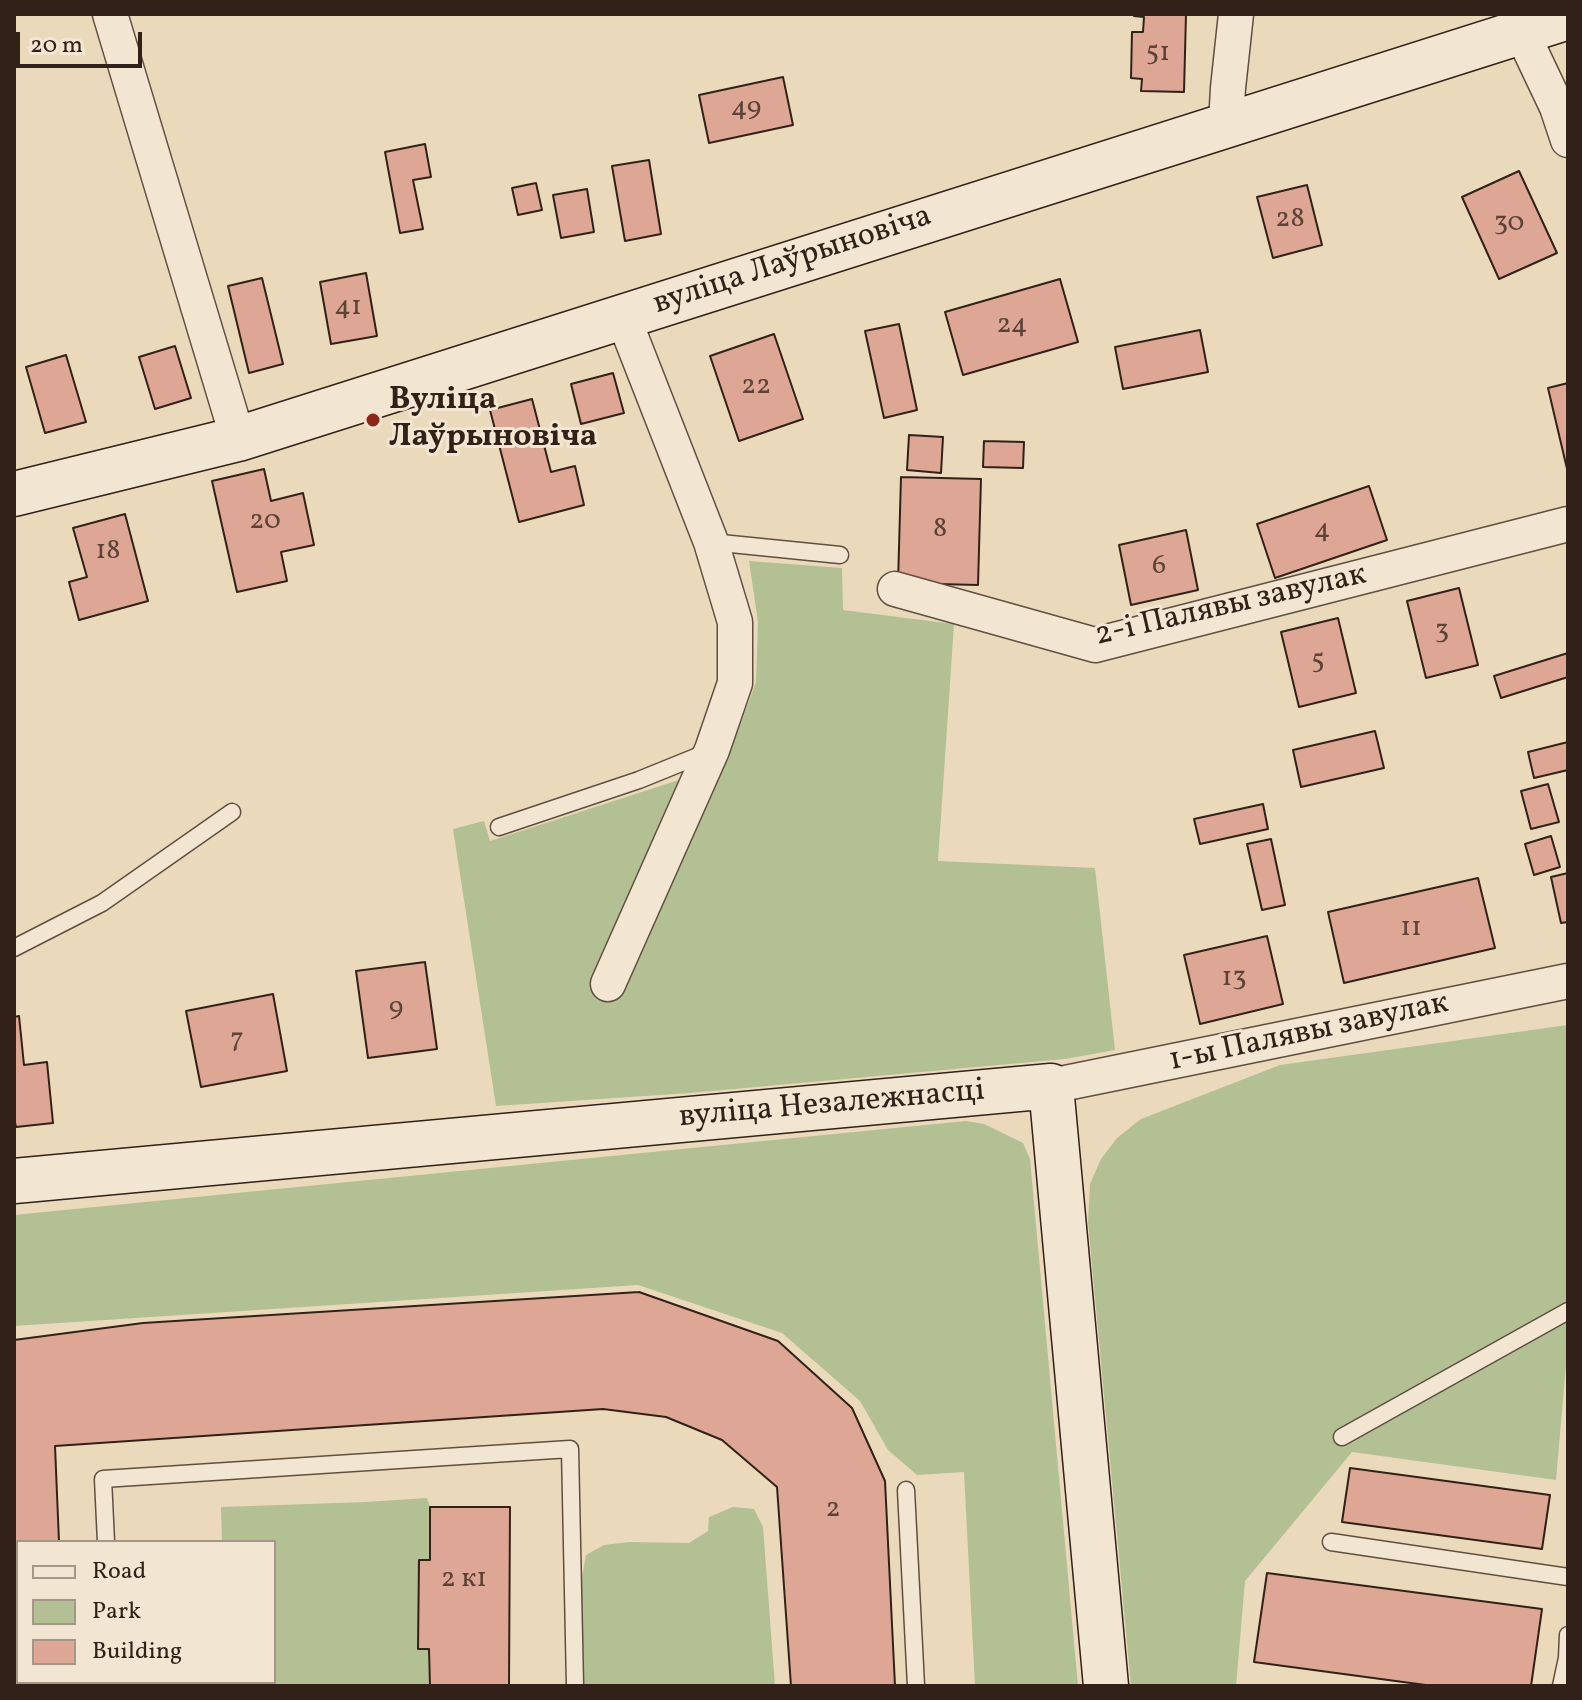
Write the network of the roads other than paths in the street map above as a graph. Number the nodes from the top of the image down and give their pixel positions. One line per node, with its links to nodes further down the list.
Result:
1 (110, 14): 8 (street)
2 (1236, 14): 5 (street)
3 (1568, 17): 4 (main road, вуліца Лаўрыновіча)
4 (1519, 23): 5 (main road, вуліца Лаўрыновіча); 6 (street)
5 (1226, 125): 7 (main road, вуліца Лаўрыновіча)
6 (1568, 140)
7 (623, 317): 8 (main road, вуліца Лаўрыновіча); 11 (street)
8 (238, 439): 9 (main road, вуліца Лаўрыновіча)
9 (14, 494)
10 (1568, 524): 13 (street, 2-і Палявы завулак)
11 (711, 542): 12 (lane); 14 (street)
12 (840, 555)
13 (895, 589)
14 (712, 750): 16 (lane); 19 (street)
15 (232, 812): 17 (lane)
16 (499, 827)
17 (14, 948)
18 (1568, 981): 20 (street, 1-ы Палявы завулак)
19 (608, 984)
20 (1051, 1086): 21 (main road, вуліца Незалежнасці); 31 (main road)
21 (14, 1181)
22 (1568, 1311): 23 (lane)
23 (1342, 1437)
24 (906, 1490): 30 (lane)
25 (106, 1540): 29 (lane)
26 (1331, 1542): 27 (lane)
27 (1568, 1577)
28 (1568, 1635): 32 (lane)
29 (575, 1686)
30 (916, 1686)
31 (1106, 1686)
32 (1561, 1686)

